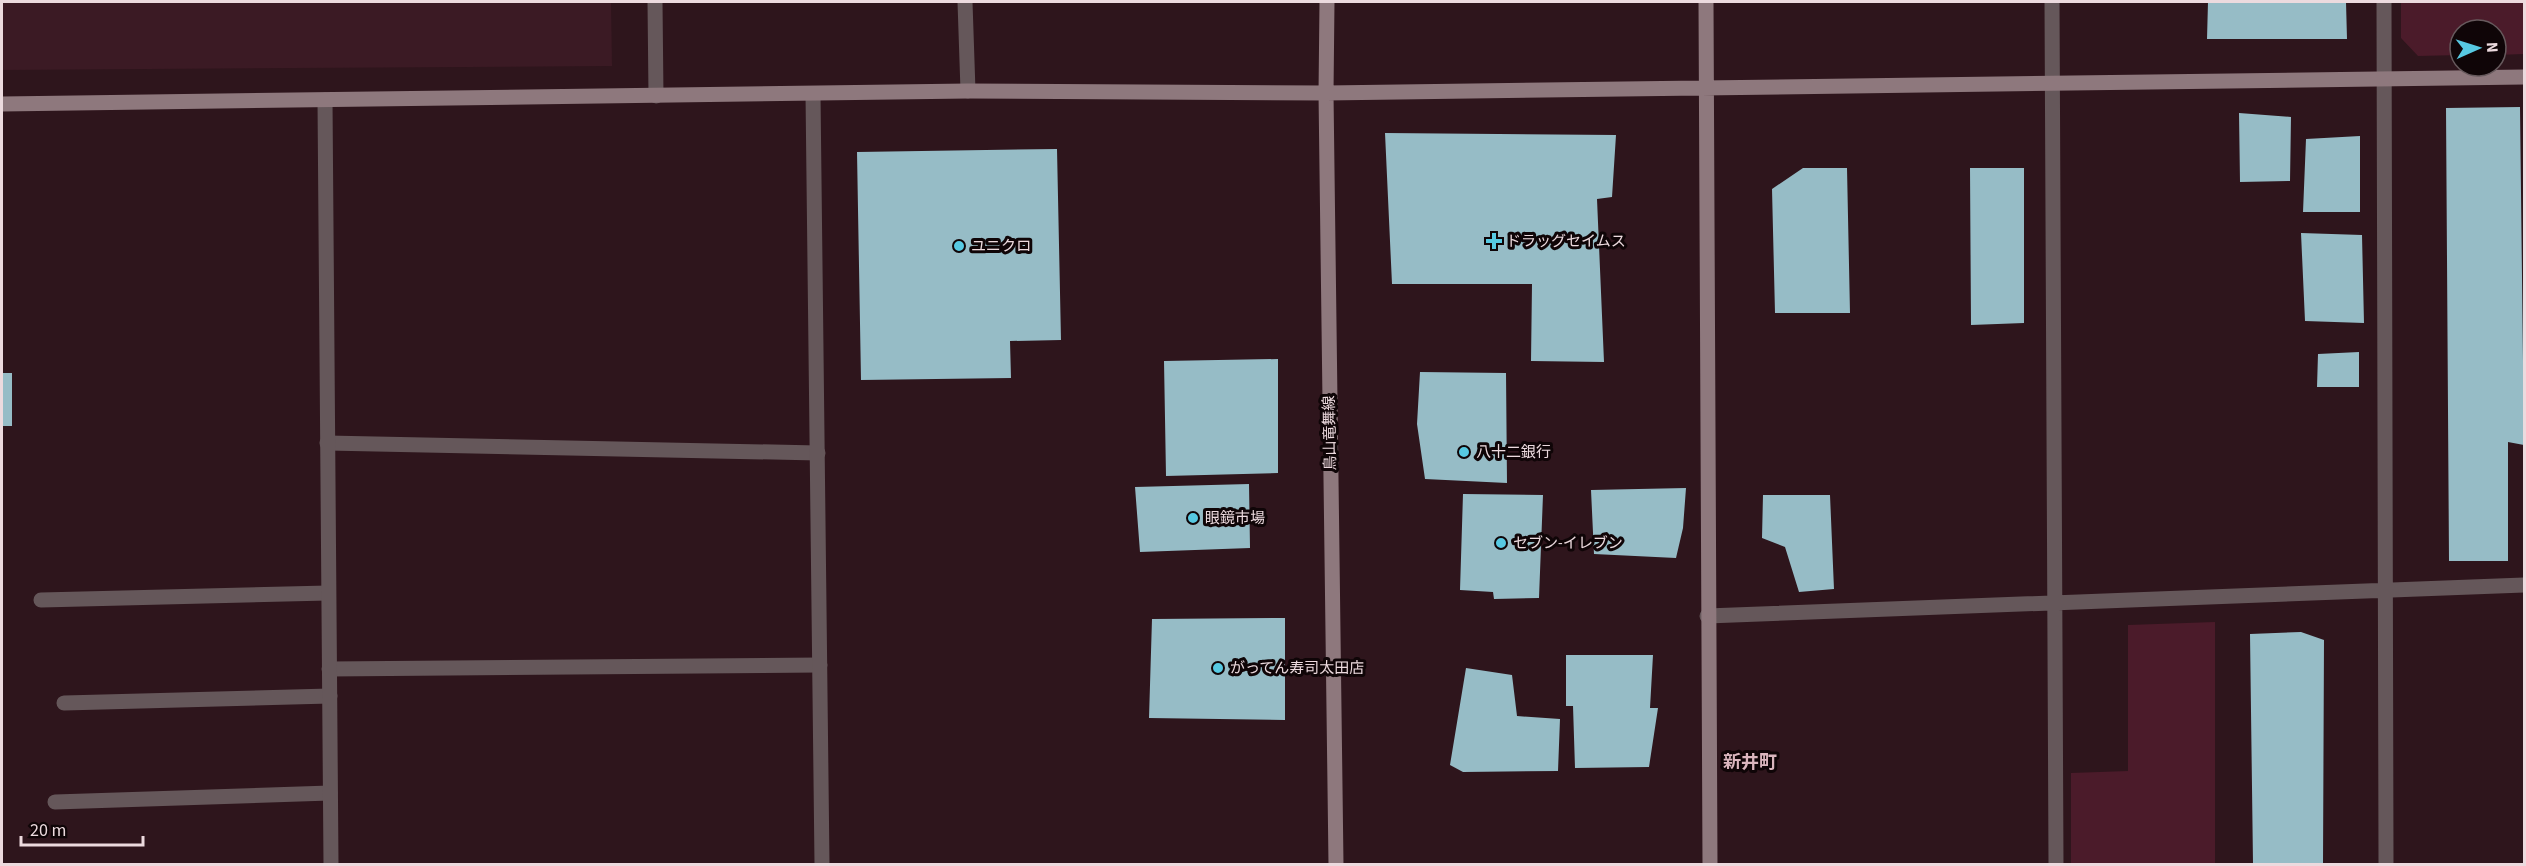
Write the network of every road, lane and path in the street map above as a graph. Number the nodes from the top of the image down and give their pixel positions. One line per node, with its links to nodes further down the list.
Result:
1 (655, 2): 14 (street)
2 (965, 2): 11 (street)
3 (1327, 2): 12 (street, 鳥山竜舞線)
4 (1706, 2): 10 (street)
5 (2052, 2): 9 (street)
6 (2384, 2): 8 (street)
7 (2524, 77): 8 (street)
8 (2383, 80): 9 (street); 20 (street)
9 (2052, 84): 10 (street); 23 (street)
10 (1707, 87): 12 (street); 24 (street)
11 (968, 91): 12 (street); 13 (street)
12 (1326, 93): 33 (street, 鳥山竜舞線)
13 (813, 94): 14 (street); 18 (street)
14 (656, 96): 15 (street)
15 (325, 100): 16 (street); 17 (street)
16 (2, 104)
17 (327, 443): 18 (street); 21 (street)
18 (818, 453): 25 (street)
19 (2524, 585): 20 (street)
20 (2385, 590): 23 (street); 36 (street)
21 (328, 593): 22 (street); 26 (street)
22 (41, 600)
23 (2056, 604): 24 (street); 35 (street)
24 (1707, 616): 34 (street)
25 (820, 665): 26 (street); 32 (street)
26 (329, 669): 27 (street)
27 (330, 696): 28 (street); 29 (street)
28 (64, 703)
29 (330, 793): 30 (street); 31 (street)
30 (55, 802)
31 (331, 864)
32 (822, 864)
33 (1335, 864)
34 (1710, 864)
35 (2056, 864)
36 (2386, 864)

